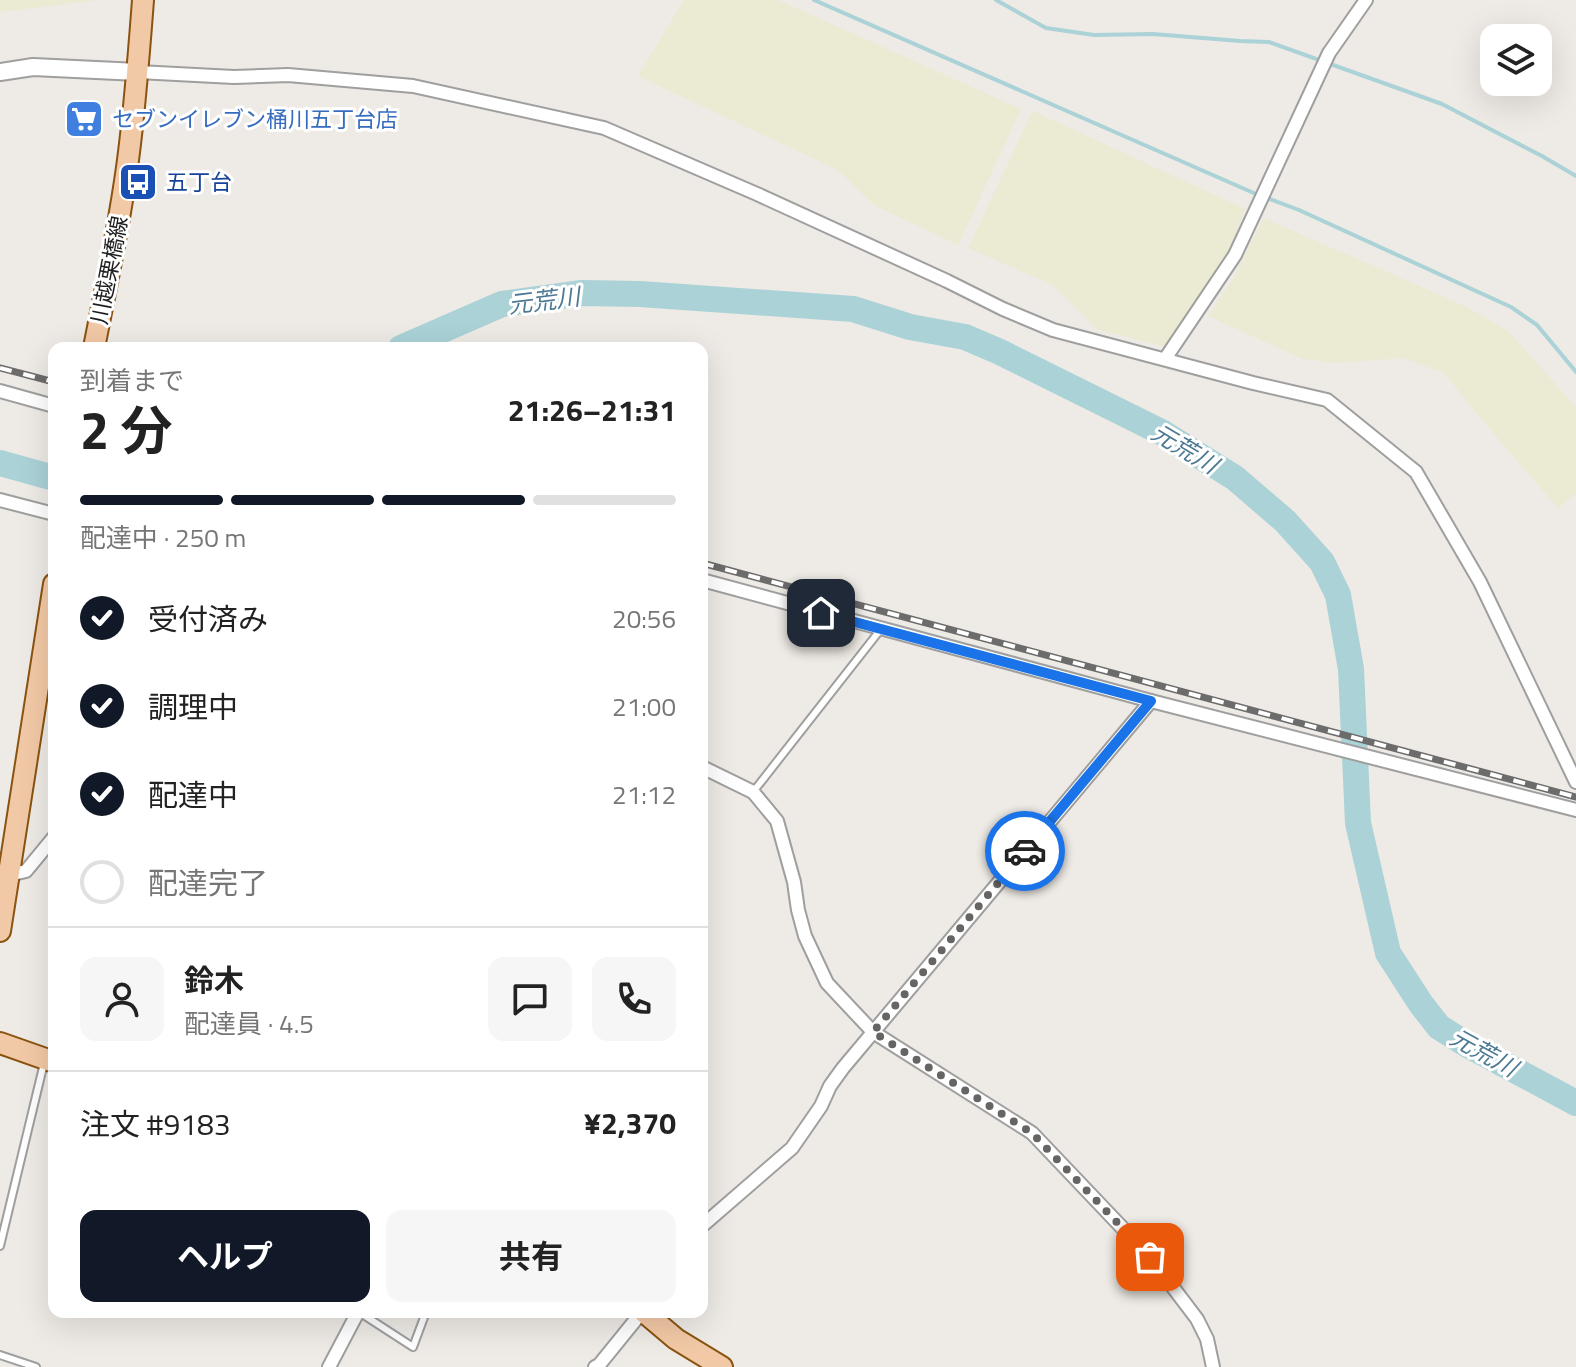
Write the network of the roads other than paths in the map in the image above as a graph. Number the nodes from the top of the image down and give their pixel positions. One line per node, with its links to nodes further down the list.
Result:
1 (143, 0): 4 (main road, 川越栗橋線)
2 (1366, 0): 6 (street)
3 (0, 72): 4 (street)
4 (138, 72): 5 (main road, 川越栗橋線); 6 (street)
5 (95, 342)
6 (1165, 359): 16 (street)
7 (0, 391): 8 (street)
8 (48, 404)
9 (0, 500): 10 (street)
10 (48, 512)
11 (708, 582): 12 (street)
12 (881, 629): 14 (street); 17 (lane)
13 (48, 637): 20 (main road)
14 (1151, 701): 18 (street); 22 (street)
15 (708, 770): 17 (street)
16 (1576, 782)
17 (753, 792): 22 (street)
18 (1576, 810)
19 (48, 844): 20 (street)
20 (9, 875): 21 (main road)
21 (0, 931)
22 (873, 1032): 26 (street); 38 (street)
23 (0, 1043): 24 (main road)
24 (48, 1059)
25 (48, 1067): 27 (lane)
26 (708, 1221)
27 (0, 1246)
28 (356, 1318): 35 (street)
29 (368, 1318): 30 (lane)
30 (424, 1318)
31 (638, 1318): 36 (street)
32 (650, 1318): 37 (main road)
33 (0, 1355): 34 (lane)
34 (36, 1367)
35 (329, 1367)
36 (595, 1367)
37 (722, 1367)
38 (1213, 1367)

